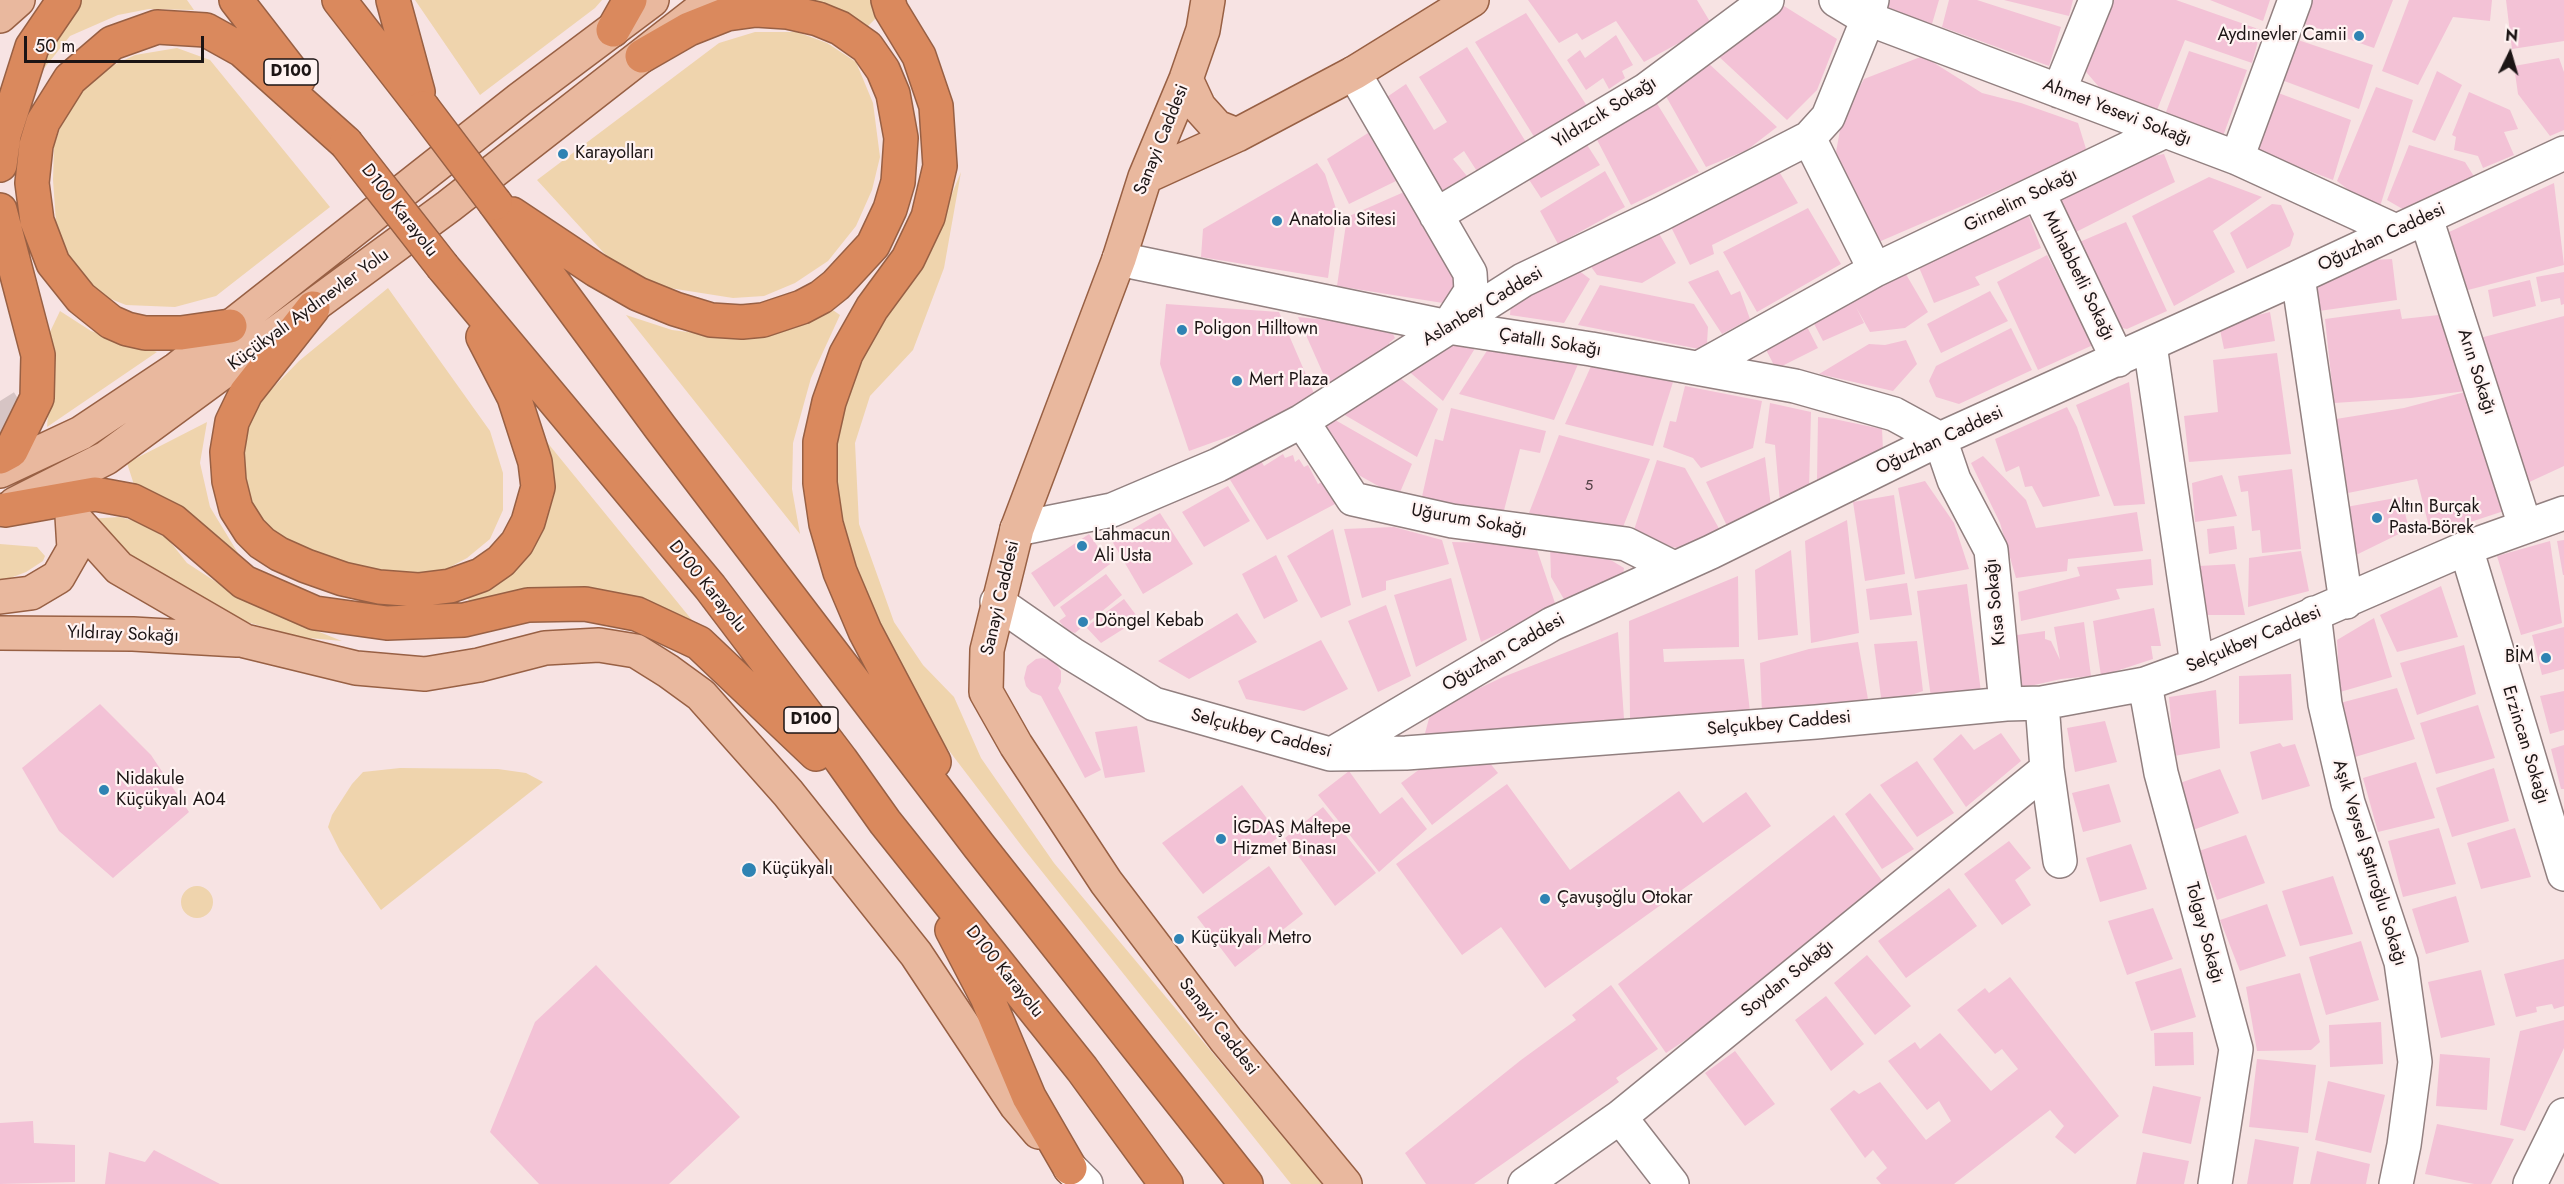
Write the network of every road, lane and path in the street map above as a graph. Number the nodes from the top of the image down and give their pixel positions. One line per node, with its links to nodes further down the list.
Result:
1 (18, 0): 17 (main road)
2 (64, 0): 30 (highway)
3 (236, 0): 27 (highway, D100 Karayolu / D100)
4 (339, 0): 23 (highway)
5 (393, 0): 23 (highway)
6 (630, 0): 18 (highway)
7 (652, 0): 18 (main road, Küçükyalı Aydınevler Yolu)
8 (713, 0): 19 (main road, Küçükyalı Aydınevler Yolu)
9 (888, 0): 71 (highway)
10 (1208, 0): 21 (main road, Sanayi Caddesi)
11 (1767, 0): 35 (street, Yıldızcık Sokağı)
12 (1836, 0): 16 (street, Ahmet Yesevi Sokağı)
13 (2096, 0): 22 (street)
14 (2295, 0): 29 (street)
15 (1468, 2): 20 (main road)
16 (1869, 9): 22 (street, Ahmet Yesevi Sokağı); 26 (street, Aslanbey Caddesi)
17 (0, 16)
18 (613, 30): 43 (main road, Küçükyalı Aydınevler Yolu)
19 (642, 56): 33 (highway); 42 (main road, Küçükyalı Aydınevler Yolu)
20 (1353, 74): 25 (main road); 35 (street)
21 (1186, 79): 25 (main road); 31 (main road, Sanayi Caddesi)
22 (2059, 91): 24 (street, Ahmet Yesevi Sokağı)
23 (423, 108): 33 (highway, bridge)
24 (2166, 131): 29 (street, Ahmet Yesevi Sokağı); 32 (street, Girnelim Sokağı)
25 (1237, 135): 31 (main road)
26 (1809, 138): 40 (street); 44 (street, Aslanbey Caddesi)
27 (346, 143): 39 (highway, D100 Karayolu / D100, bridge); 43 (highway)
28 (2564, 153): 36 (street, Oğuzhan Caddesi)
29 (2237, 158): 37 (street, Ahmet Yesevi Sokağı)
30 (0, 165)
31 (1145, 177): 38 (main road, Sanayi Caddesi)
32 (2038, 192): 40 (street, Girnelim Sokağı); 46 (street, Muhabbetli Sokağı)
33 (495, 202): 71 (highway)
34 (0, 210): 50 (highway)
35 (1436, 215): 44 (street)
36 (2426, 218): 37 (street, Oğuzhan Caddesi); 54 (street, Arın Sokağı)
37 (2397, 231): 41 (street, Oğuzhan Caddesi)
38 (1119, 259): 44 (street, Çatallı Sokağı); 55 (main road, Sanayi Caddesi)
39 (443, 267): 42 (highway); 70 (highway, D100 Karayolu / D100)
40 (1875, 270): 47 (street, Girnelim Sokağı)
41 (2298, 278): 45 (street, Oğuzhan Caddesi); 60 (street)
42 (313, 308): 52 (main road, Küçükyalı Aydınevler Yolu)
43 (230, 326): 51 (main road, Küçükyalı Aydınevler Yolu)
44 (1448, 327): 47 (street, Çatallı Sokağı); 48 (street, Aslanbey Caddesi)
45 (2150, 345): 46 (street, Oğuzhan Caddesi); 64 (street)
46 (2118, 360): 49 (street, Oğuzhan Caddesi)
47 (1699, 368): 49 (street, Çatallı Sokağı)
48 (1302, 421): 55 (street, Aslanbey Caddesi); 57 (street, Uğurum Sokağı)
49 (1940, 439): 57 (street, Oğuzhan Caddesi); 66 (street, Kısa Sokağı)
50 (0, 458)
51 (0, 471)
52 (3, 510): 70 (highway)
53 (2564, 513): 54 (street, Selçukbey Caddesi)
54 (2525, 526): 56 (street, Selçukbey Caddesi)
55 (1017, 529): 59 (main road, Sanayi Caddesi)
56 (2466, 548): 60 (street, Selçukbey Caddesi); 74 (street, Erzincan Sokağı)
57 (1674, 568): 68 (street, Oğuzhan Caddesi)
58 (0, 597): 63 (main road)
59 (997, 602): 68 (street, Selçukbey Caddesi); 80 (main road, Sanayi Caddesi)
60 (2346, 602): 61 (street, Selçukbey Caddesi)
61 (2314, 613): 64 (street, Selçukbey Caddesi); 84 (street, Aşık Veysel Şatıroğlu Sokağı)
62 (0, 633): 63 (main road, Yıldıray Sokağı)
63 (245, 641): 77 (main road)
64 (2197, 665): 65 (street, Selçukbey Caddesi)
65 (2145, 684): 67 (street, Selçukbey Caddesi); 83 (street, Tolgay Sokağı)
66 (2006, 704): 67 (street, Selçukbey Caddesi); 68 (street, Selçukbey Caddesi)
67 (2042, 704): 69 (street)
68 (1330, 754)
69 (2047, 769): 72 (street); 76 (street, Soydan Sokağı)
70 (885, 822): 73 (highway, D100 Karayolu / D100)
71 (979, 846): 79 (highway)
72 (2060, 861)
73 (920, 867): 77 (highway); 78 (highway, D100 Karayolu / D100)
74 (2564, 874)
75 (2564, 1115): 85 (street)
76 (1620, 1117): 81 (street, Soydan Sokağı); 82 (street)
77 (1078, 1176)
78 (1166, 1184)
79 (1246, 1184)
80 (1345, 1184)
81 (1525, 1184)
82 (1672, 1184)
83 (2216, 1184)
84 (2396, 1184)
85 (2530, 1184)

